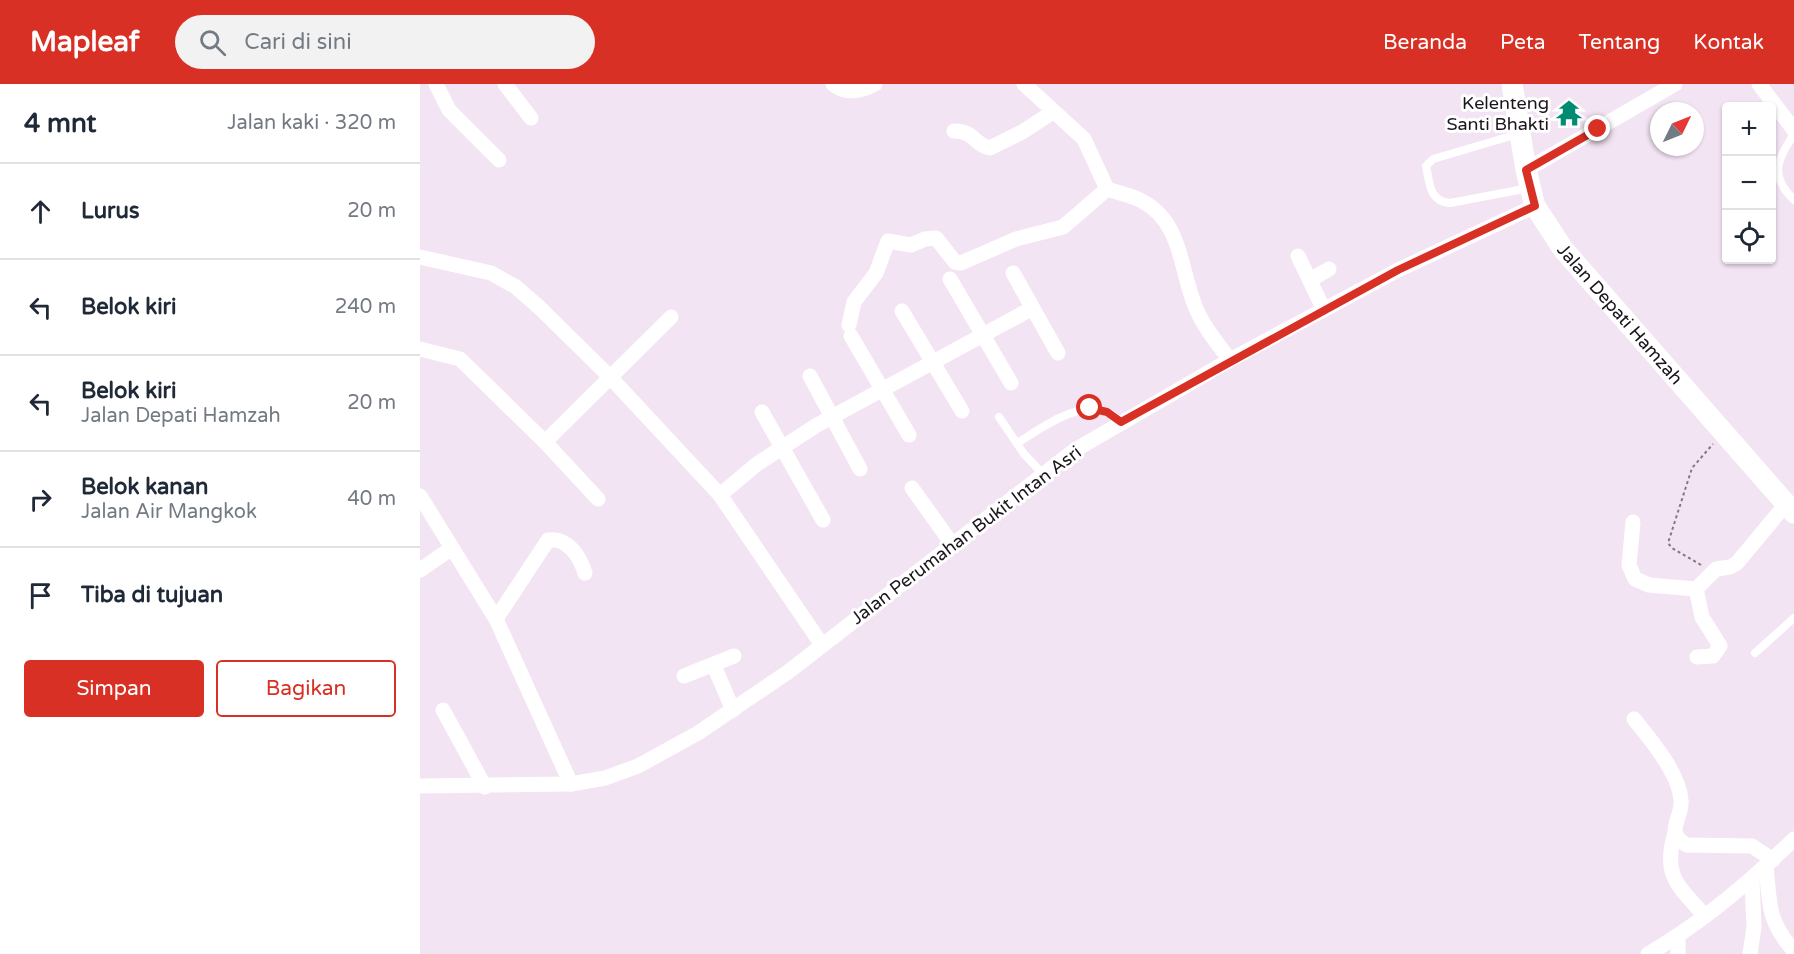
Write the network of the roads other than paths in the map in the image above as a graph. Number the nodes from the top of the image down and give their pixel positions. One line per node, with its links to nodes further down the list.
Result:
1 (436, 84): 14 (street)
2 (505, 84): 10 (street)
3 (833, 84): 4 (street)
4 (875, 84)
5 (1024, 84): 9 (street)
6 (1512, 84): 13 (main road, Jalan Depati Hamzah)
7 (1675, 84): 15 (street, Jalan Perumahan Bukit Intan Asri)
8 (1759, 84): 12 (street)
9 (1053, 111): 11 (street); 16 (street)
10 (531, 118)
11 (954, 131)
12 (1794, 132): 17 (lane)
13 (1520, 133): 15 (main road, Jalan Depati Hamzah); 15 (lane)
14 (499, 160)
15 (1530, 188): 25 (street, Jalan Perumahan Bukit Intan Asri); 52 (main road, Jalan Depati Hamzah)
16 (1107, 189): 31 (street); 36 (street)
17 (1794, 200)
18 (1298, 256): 23 (street)
19 (420, 257): 34 (street)
20 (1329, 269): 23 (street)
21 (1013, 273): 24 (street)
22 (951, 279): 28 (street)
23 (1310, 280): 25 (street)
24 (1031, 309): 28 (street); 30 (street)
25 (1324, 310): 31 (street, Jalan Perumahan Bukit Intan Asri)
26 (902, 311): 32 (street)
27 (671, 317): 34 (street)
28 (981, 336): 32 (street); 35 (street)
29 (420, 349): 43 (street)
30 (1058, 352)
31 (1230, 360): 41 (street, Jalan Perumahan Bukit Intan Asri)
32 (933, 362): 36 (street); 37 (street)
33 (810, 376): 39 (street)
34 (610, 377): 43 (street); 49 (street)
35 (1011, 383)
36 (882, 390): 39 (street); 42 (street)
37 (963, 411)
38 (762, 412): 45 (street)
39 (831, 417): 45 (street); 46 (street)
40 (999, 417): 44 (lane)
41 (1121, 422): 44 (lane); 47 (street, Jalan Perumahan Bukit Intan Asri)
42 (909, 435)
43 (545, 442): 51 (street)
44 (1017, 443): 47 (lane)
45 (781, 447): 49 (street); 53 (street)
46 (860, 469)
47 (1042, 473): 55 (street, Jalan Perumahan Bukit Intan Asri)
48 (912, 488): 55 (street)
49 (720, 495): 62 (street)
50 (420, 496): 56 (street)
51 (598, 500)
52 (1790, 508): 59 (street)
53 (823, 519)
54 (1633, 522): 59 (street)
55 (952, 544): 62 (street, Jalan Perumahan Bukit Intan Asri)
56 (452, 548): 57 (street); 61 (street)
57 (420, 570)
58 (585, 573): 61 (street)
59 (1696, 589): 65 (street)
60 (1794, 618): 63 (lane)
61 (496, 620): 71 (street)
62 (822, 645): 69 (street, Jalan Perumahan Bukit Intan Asri)
63 (1755, 653)
64 (734, 656): 66 (street)
65 (1697, 657)
66 (714, 666): 67 (street); 69 (street)
67 (684, 676)
68 (443, 710): 73 (street)
69 (733, 710): 71 (street, Jalan Perumahan Bukit Intan Asri)
70 (1634, 719): 74 (street)
71 (571, 784): 73 (street, Jalan Perumahan Bukit Intan Asri)
72 (420, 786): 73 (street, Jalan Perumahan Bukit Intan Asri)
73 (485, 787)
74 (1675, 833): 76 (street); 78 (street)
75 (1794, 840): 76 (street)
76 (1769, 863): 77 (street); 80 (street)
77 (1752, 880): 78 (street); 83 (street)
78 (1705, 916): 79 (street)
79 (1678, 936): 81 (street); 82 (street)
80 (1794, 951)
81 (1648, 954)
82 (1678, 954)
83 (1750, 954)

